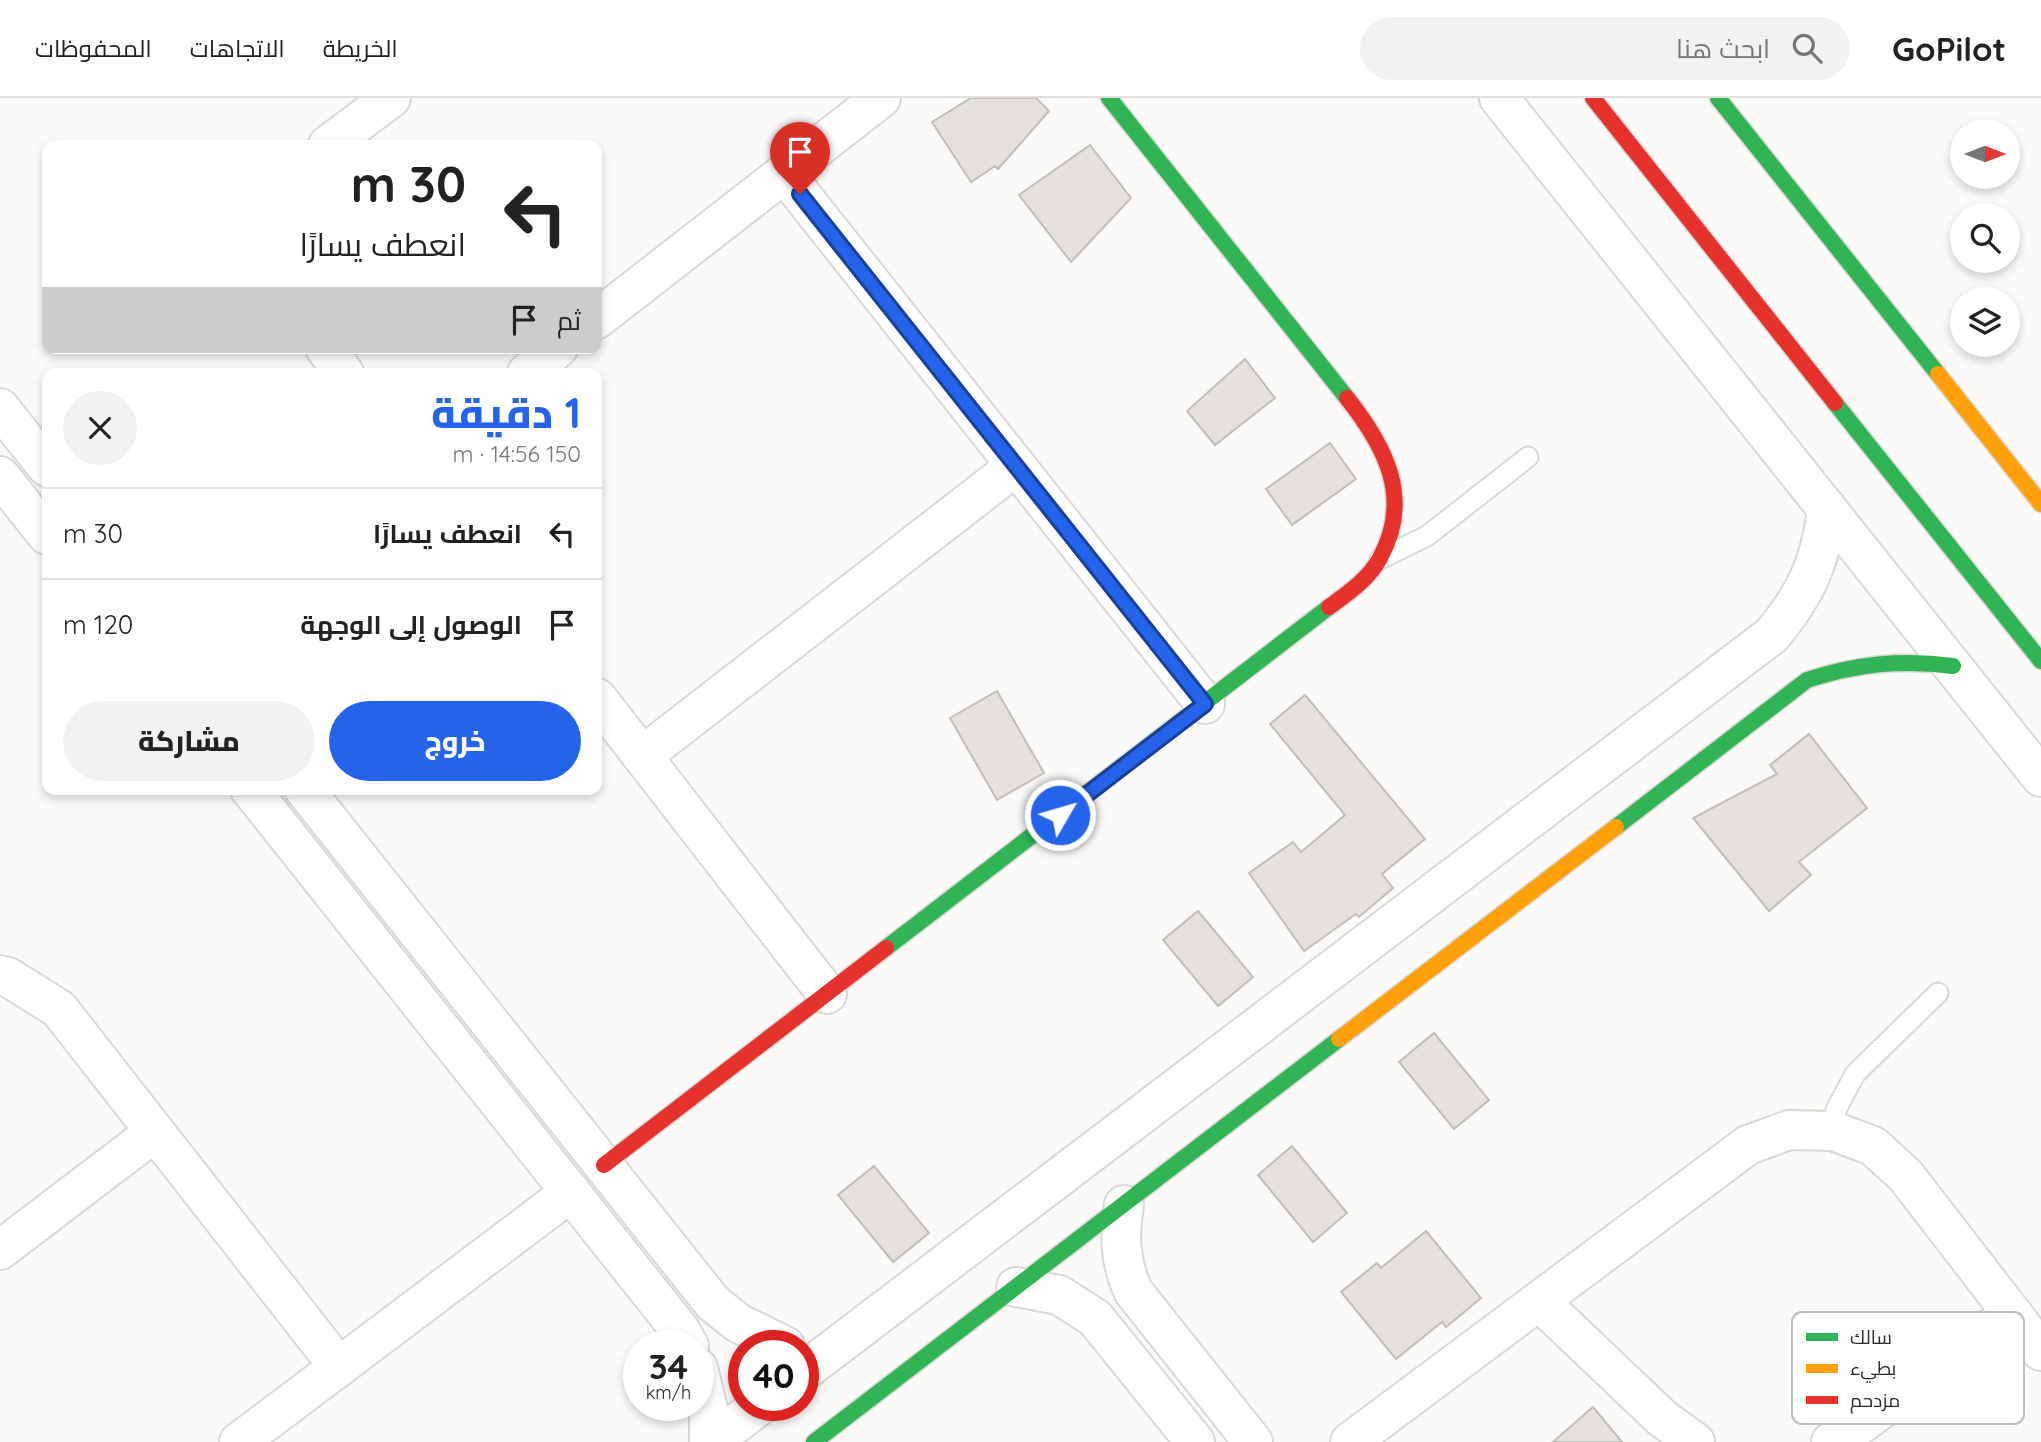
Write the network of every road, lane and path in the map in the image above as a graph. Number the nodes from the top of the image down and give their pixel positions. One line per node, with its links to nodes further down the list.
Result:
1 (391, 98): 7 (street)
2 (881, 98): 8 (street)
3 (1109, 98): 22 (street)
4 (1499, 98): 20 (street)
5 (1593, 98): 23 (street)
6 (1718, 98): 19 (street)
7 (335, 140)
8 (784, 173): 9 (street); 17 (street)
9 (602, 314)
10 (330, 354): 12 (street)
11 (551, 354): 13 (street)
12 (340, 368)
13 (533, 368)
14 (0, 408): 16 (street)
15 (1528, 457): 22 (lane)
16 (42, 461)
17 (1016, 466): 26 (street); 27 (street)
18 (6, 496): 21 (street)
19 (2041, 504)
20 (1827, 508): 24 (street); 47 (street)
21 (42, 530)
22 (1380, 559): 26 (street)
23 (2041, 661)
24 (1953, 666): 28 (street); 38 (street)
25 (602, 704): 27 (street)
26 (1205, 704): 33 (street)
27 (642, 756): 33 (street)
28 (2041, 777)
29 (255, 795): 37 (street)
30 (309, 795): 36 (street)
31 (3, 973): 35 (street)
32 (1938, 993): 34 (lane)
33 (827, 995): 36 (street)
34 (1833, 1131): 41 (street); 42 (street)
35 (155, 1132): 39 (street); 48 (street)
36 (604, 1166): 45 (street)
37 (571, 1192): 44 (street); 48 (street)
38 (1124, 1205): 40 (street); 56 (street)
39 (0, 1250)
40 (1016, 1287): 54 (street); 55 (street)
41 (1539, 1301): 57 (street); 58 (street)
42 (2011, 1312)
43 (2024, 1329): 46 (street)
44 (680, 1330)
45 (750, 1330)
46 (2041, 1351)
47 (819, 1354)
48 (340, 1367): 52 (street)
49 (709, 1421): 53 (street)
50 (738, 1421): 53 (street)
51 (1861, 1424): 59 (street)
52 (239, 1442)
53 (710, 1442)
54 (814, 1442)
55 (1195, 1442)
56 (1253, 1442)
57 (1350, 1442)
58 (1695, 1442)
59 (1831, 1442)

